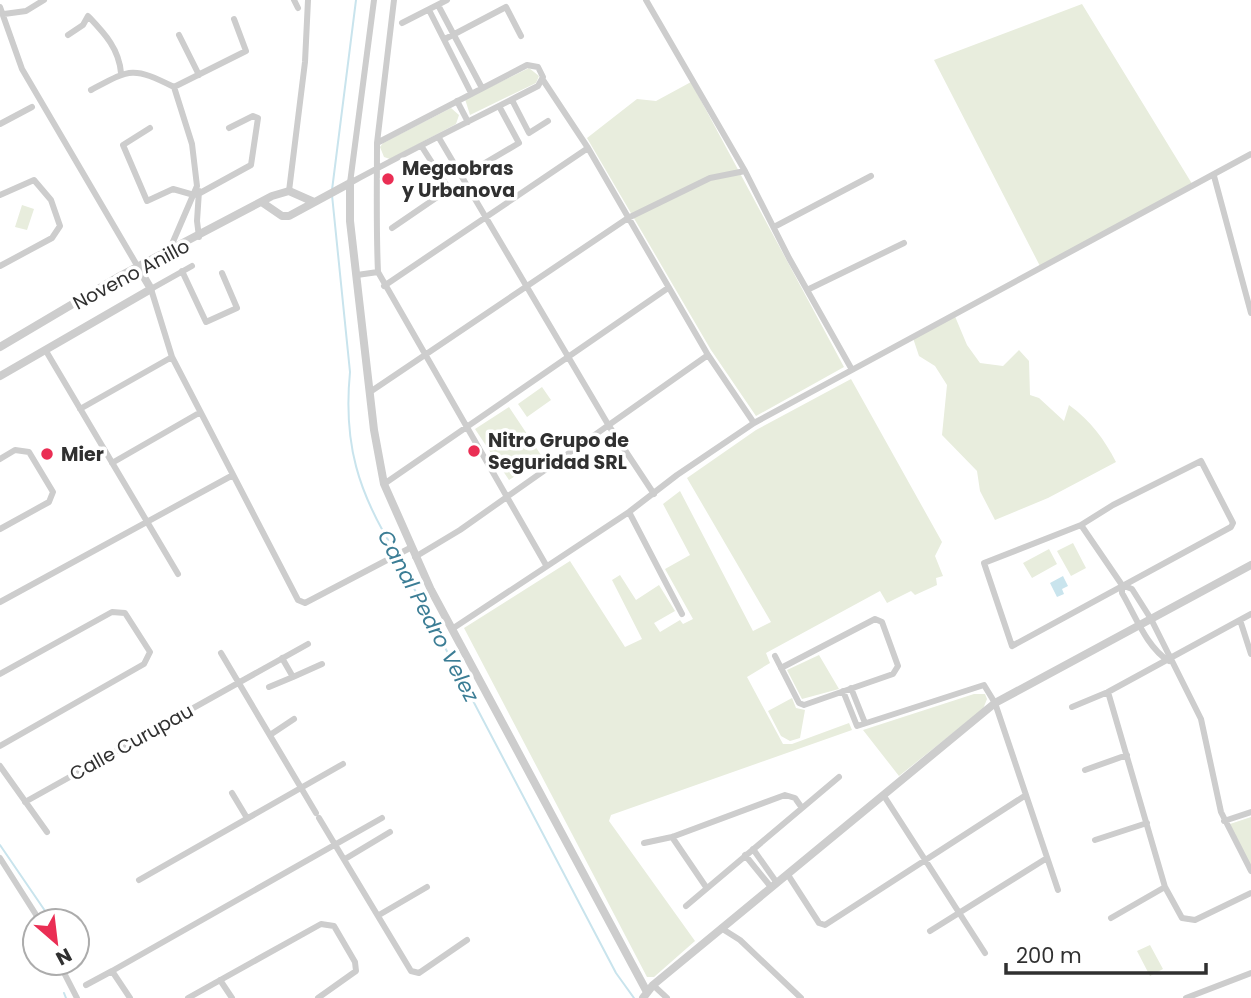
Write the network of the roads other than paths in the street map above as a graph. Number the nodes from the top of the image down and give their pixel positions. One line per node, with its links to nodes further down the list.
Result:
1 (44, 0): 12 (street)
2 (294, 0): 10 (street)
3 (309, 0): 48 (street)
4 (374, 0): 46 (street)
5 (394, 0): 37 (street)
6 (447, 0): 8 (street)
7 (646, 0): 43 (street)
8 (438, 5): 11 (street); 15 (street)
9 (0, 7): 12 (street)
10 (298, 8)
11 (429, 10): 14 (street); 19 (street)
12 (4, 14): 61 (street)
13 (234, 19): 21 (street)
14 (402, 23)
15 (454, 34): 18 (street); 19 (street); 24 (street)
16 (68, 35): 20 (street)
17 (179, 35): 21 (street)
18 (521, 36)
19 (445, 39): 26 (street)
20 (121, 73): 23 (street); 25 (street)
21 (199, 75): 23 (street)
22 (543, 80): 24 (street); 27 (street); 39 (street)
23 (174, 87): 47 (street)
24 (482, 88): 26 (street)
25 (91, 90)
26 (471, 93): 28 (street)
27 (512, 100): 29 (street); 31 (street)
28 (457, 101): 32 (street); 37 (street)
29 (499, 106): 32 (street); 42 (street)
30 (32, 107): 33 (street)
31 (548, 121)
32 (468, 122): 36 (street)
33 (0, 124)
34 (150, 128): 47 (street)
35 (229, 128): 47 (street)
36 (439, 138): 38 (street); 52 (street)
37 (377, 143): 41 (street)
38 (422, 147): 41 (street); 55 (street)
39 (588, 148): 52 (street); 53 (street)
40 (1251, 154): 45 (street)
41 (377, 168): 46 (street); 63 (street)
42 (473, 170)
43 (745, 171): 53 (street); 54 (street)
44 (871, 176): 54 (street)
45 (1214, 176): 71 (street); 78 (street)
46 (350, 183): 50 (street); 65 (street)
47 (197, 191): 56 (street); 58 (street)
48 (289, 191): 50 (street); 51 (street, Noveno Anillo)
49 (0, 195): 60 (street)
50 (314, 202): 51 (street)
51 (263, 203): 56 (street, Noveno Anillo)
52 (484, 217): 66 (street); 67 (street)
53 (628, 218): 67 (street); 68 (street)
54 (774, 227): 70 (street)
55 (392, 228)
56 (199, 237): 58 (street, Noveno Anillo)
57 (904, 243): 70 (street)
58 (169, 252): 61 (street, Noveno Anillo)
59 (192, 266): 62 (street)
60 (0, 267)
61 (138, 267): 69 (street); 72 (street, Noveno Anillo)
62 (182, 271): 64 (street); 69 (street)
63 (379, 272): 65 (street); 66 (street)
64 (222, 273)
65 (357, 275): 80 (street)
66 (384, 286): 74 (street)
67 (528, 287): 74 (street); 77 (street)
68 (668, 288): 75 (street); 77 (street)
69 (151, 289): 73 (street, Noveno Anillo); 76 (street)
70 (807, 290): 78 (street)
71 (1251, 313)
72 (0, 347)
73 (46, 351): 79 (street, Noveno Anillo); 81 (street)
74 (426, 355): 80 (street); 84 (street)
75 (708, 355): 83 (street); 85 (street)
76 (172, 357): 81 (street); 82 (street)
77 (568, 357): 84 (street); 85 (street)
78 (851, 368): 83 (street)
79 (0, 376)
80 (370, 392): 89 (street)
81 (80, 408): 87 (street)
82 (199, 413): 87 (street); 88 (street)
83 (754, 423): 90 (street)
84 (467, 425): 89 (street); 91 (street)
85 (609, 426): 90 (street); 91 (street)
86 (0, 459): 95 (street)
87 (112, 463): 93 (street)
88 (233, 475): 93 (street); 96 (street)
89 (384, 484): 96 (street)
90 (654, 494): 92 (street)
91 (506, 498): 97 (street); 98 (street)
92 (629, 512): 98 (street); 103 (street)
93 (147, 521): 100 (street); 102 (street)
94 (1081, 525): 101 (street); 101 (street); 101 (street)
95 (0, 529)
96 (407, 549): 97 (street)
97 (415, 558): 108 (street)
98 (547, 565): 108 (street)
99 (1251, 565): 105 (street)
100 (178, 574)
101 (1122, 585): 105 (street); 107 (street)
102 (0, 602)
103 (682, 614)
104 (1251, 614): 106 (street)
105 (1151, 620): 107 (street); 114 (street)
106 (1240, 620): 111 (street); 114 (street)
107 (1141, 625): 114 (street); 124 (street)
108 (452, 629): 181 (street)
109 (308, 644): 113 (street, Calle Curupau)
110 (221, 653): 119 (street)
111 (1251, 654)
112 (775, 656): 116 (street)
113 (282, 658): 118 (street); 119 (street, Calle Curupau)
114 (1169, 660): 123 (street); 144 (street)
115 (322, 664): 118 (street)
116 (781, 668): 121 (street); 122 (street)
117 (0, 674): 129 (street)
118 (293, 677): 120 (street)
119 (238, 682): 128 (street); 139 (street, Calle Curupau)
120 (269, 687)
121 (851, 688): 122 (street); 127 (street)
122 (843, 691): 127 (street)
123 (1108, 692): 125 (street); 130 (street)
124 (996, 703): 127 (street); 137 (street); 138 (street)
125 (1072, 707)
126 (295, 719): 128 (street)
127 (865, 723)
128 (270, 735): 135 (street)
129 (0, 746)
130 (1127, 755): 133 (street); 145 (street)
131 (343, 764): 135 (street)
132 (0, 766): 139 (street)
133 (1085, 770)
134 (839, 777): 140 (street)
135 (302, 787): 142 (street); 151 (street)
136 (232, 793): 142 (street)
137 (1026, 795): 155 (street); 157 (street)
138 (884, 796): 157 (street); 159 (street)
139 (25, 802): 146 (street)
140 (802, 808): 148 (street); 152 (street)
141 (1251, 812): 144 (street)
142 (247, 818): 160 (street)
143 (382, 818): 151 (street)
144 (1224, 821): 158 (street)
145 (1147, 823): 149 (street); 164 (street)
146 (47, 832)
147 (390, 832): 156 (street)
148 (672, 837): 150 (street); 163 (street)
149 (1095, 840)
150 (644, 843)
151 (335, 844): 156 (street); 176 (street)
152 (753, 849): 153 (street); 161 (street)
153 (745, 855): 161 (street); 163 (street)
154 (0, 858): 168 (street)
155 (1047, 858): 165 (street); 169 (street)
156 (345, 859): 170 (street)
157 (926, 859): 159 (street); 169 (street)
158 (1251, 871)
159 (788, 875): 161 (street)
160 (139, 880)
161 (774, 885): 172 (street)
162 (427, 887): 170 (street)
163 (706, 887): 167 (street)
164 (1165, 887): 166 (street); 171 (street)
165 (1058, 890)
166 (1251, 893)
167 (686, 906)
168 (31, 907)
169 (959, 913): 173 (street); 175 (street)
170 (379, 915): 174 (street)
171 (1111, 918)
172 (721, 928): 181 (street); 188 (street)
173 (930, 931)
174 (467, 940)
175 (985, 953)
176 (112, 971): 180 (street); 183 (street)
177 (1251, 973): 189 (street)
178 (66, 977): 182 (street)
179 (220, 980): 184 (street); 185 (street); 186 (street)
180 (86, 985)
181 (648, 992): 187 (street)
182 (77, 998)
183 (130, 998)
184 (188, 998)
185 (232, 998)
186 (318, 998)
187 (667, 998)
188 (801, 998)
189 (1187, 998)

